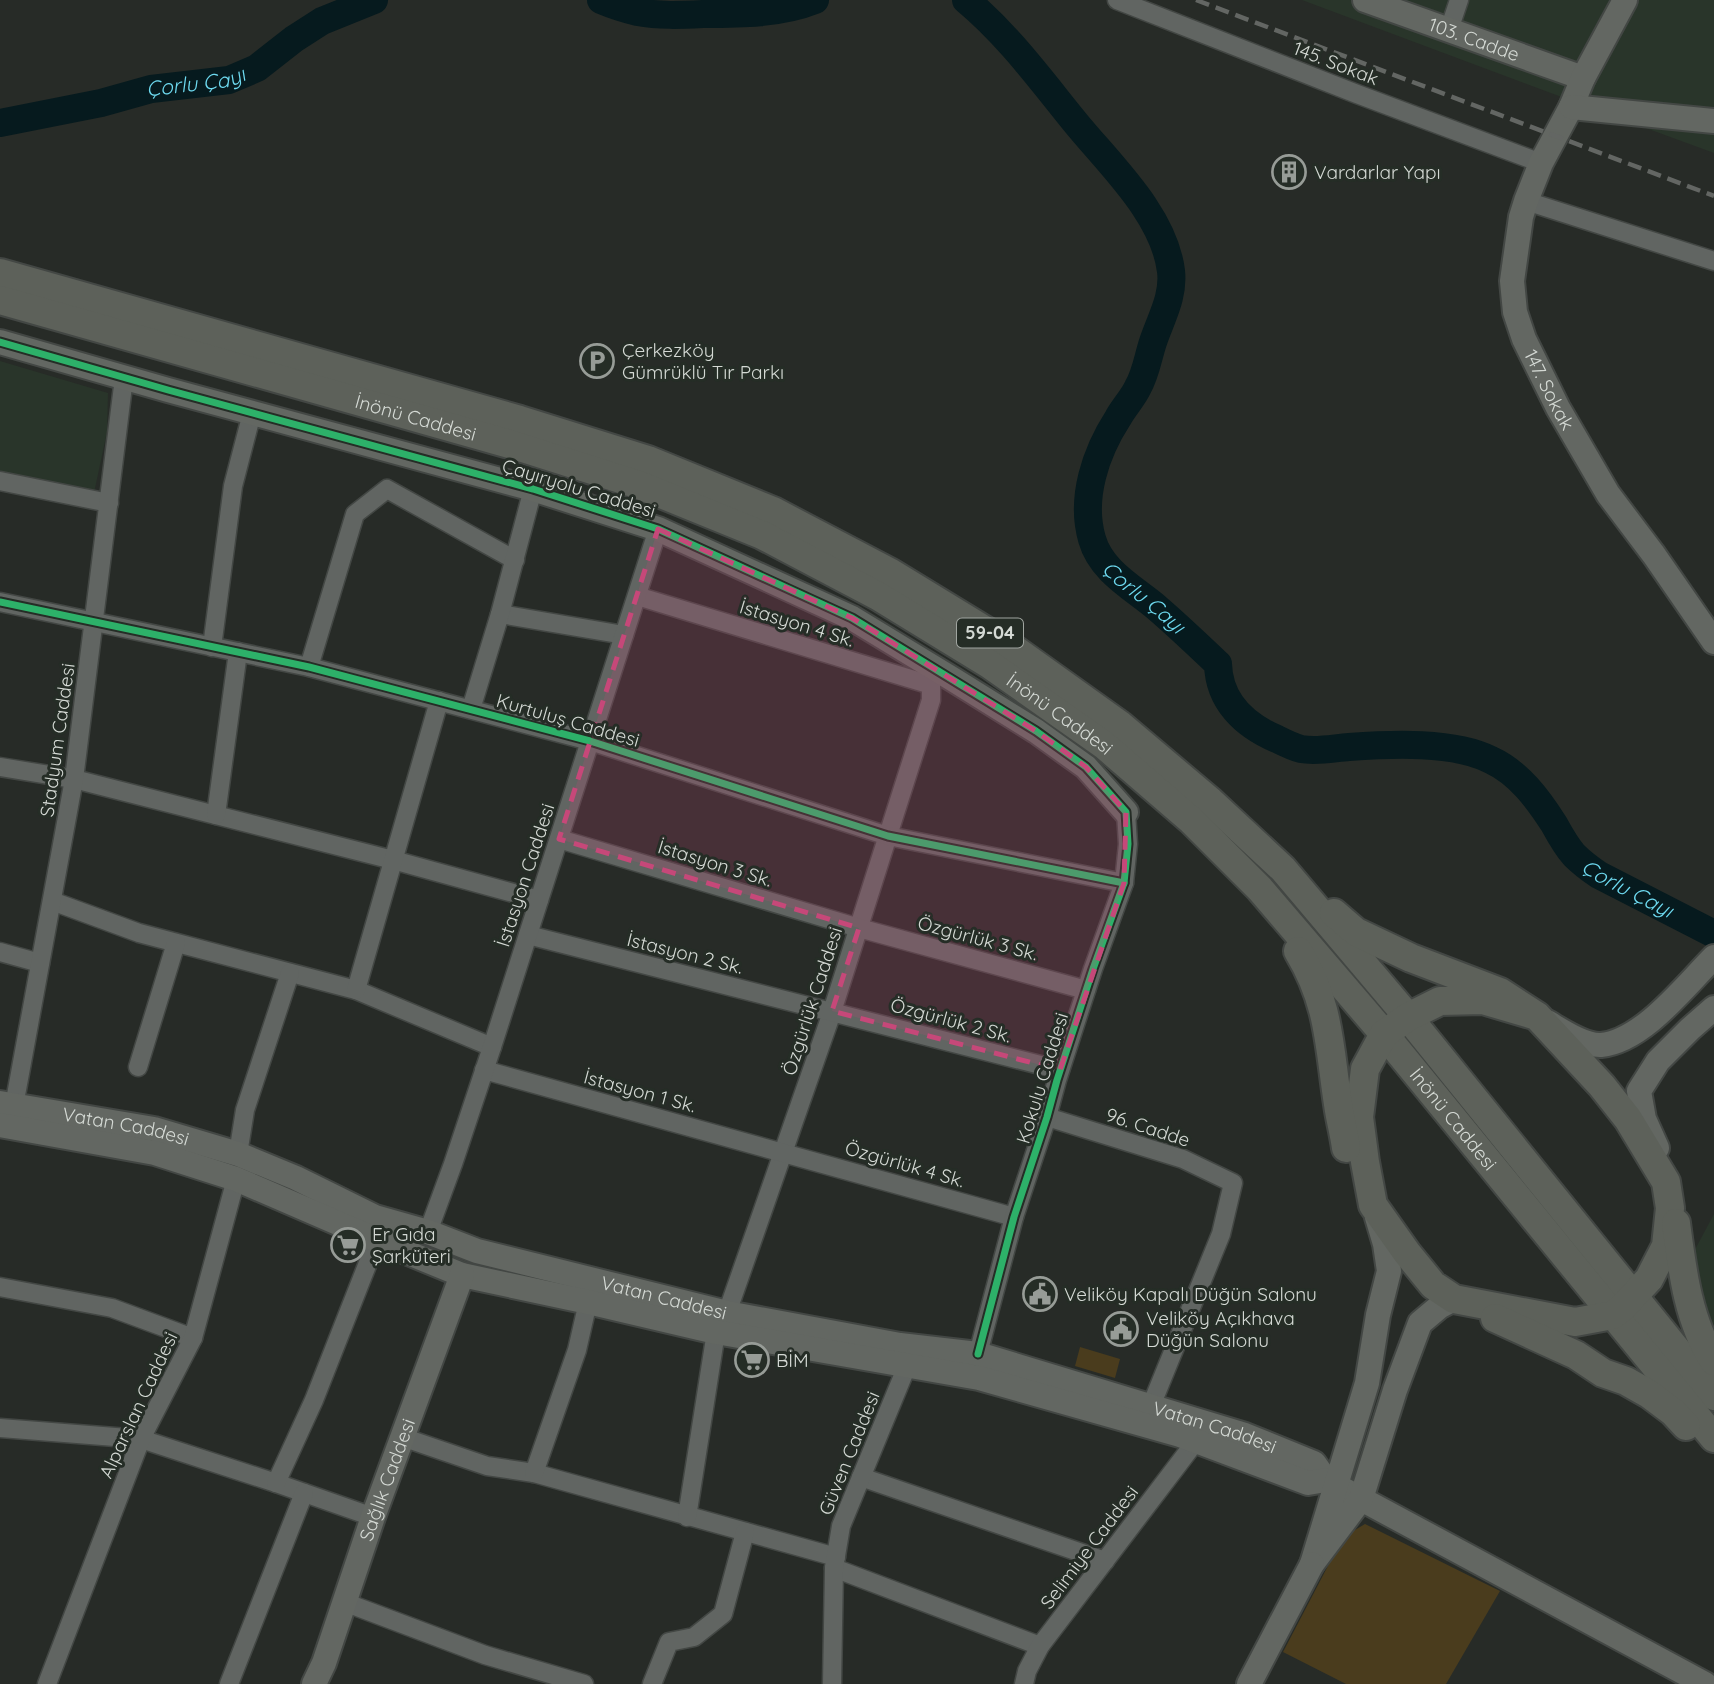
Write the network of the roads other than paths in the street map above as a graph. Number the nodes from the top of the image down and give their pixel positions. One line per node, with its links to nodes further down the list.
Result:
1 (1117, 0): 9 (street, 145. Sokak)
2 (1365, 0): 5 (main road, 103. Cadde)
3 (1458, 0): 5 (street)
4 (1625, 0): 6 (main road, 147. Sokak)
5 (1449, 30): 6 (main road, 103. Cadde)
6 (1583, 78): 7 (main road, 147. Sokak)
7 (1571, 107): 8 (main road); 9 (main road, 147. Sokak)
8 (1714, 121)
9 (1541, 163): 10 (main road, 147. Sokak)
10 (1526, 201): 11 (street); 27 (main road, 147. Sokak)
11 (1714, 261)
12 (0, 273): 42 (main road, 59-04)
13 (0, 300): 44 (main road, İnönü Caddesi / 59-04)
14 (0, 342): 15 (main road, Çayıryolu Caddesi)
15 (124, 378): 16 (main road, Çayıryolu Caddesi); 19 (street, Stadyum Caddesi)
16 (252, 413): 18 (main road, Çayıryolu Caddesi); 28 (street)
17 (0, 481): 19 (street)
18 (533, 489): 20 (main road, Çayıryolu Caddesi); 21 (street)
19 (109, 503): 25 (street, Stadyum Caddesi)
20 (658, 529): 22 (street, İstasyon Caddesi); 37 (main road, Çayıryolu Caddesi)
21 (515, 560): 24 (street); 30 (street)
22 (637, 596): 26 (street, İstasyon Caddesi); 31 (street, İstasyon 4 Sk.)
23 (0, 602): 25 (street, Kurtuluş Caddesi)
24 (500, 614): 26 (street); 33 (street)
25 (94, 622): 28 (street, Kurtuluş Caddesi); 36 (street, Stadyum Caddesi)
26 (624, 635): 34 (street, İstasyon Caddesi)
27 (1714, 642)
28 (212, 646): 29 (street, Kurtuluş Caddesi)
29 (238, 652): 30 (street, Kurtuluş Caddesi); 38 (street)
30 (309, 667): 32 (street, Kurtuluş Caddesi)
31 (931, 700): 39 (street, Özgürlük Caddesi)
32 (439, 701): 33 (street, Kurtuluş Caddesi); 41 (street)
33 (471, 709): 34 (street, Kurtuluş Caddesi)
34 (590, 741): 39 (street, Kurtuluş Caddesi); 40 (street, İstasyon Caddesi)
35 (0, 766): 36 (street)
36 (74, 779): 38 (street); 46 (street, Stadyum Caddesi)
37 (1126, 812): 43 (street, Kokulu Caddesi)
38 (216, 815): 41 (street)
39 (888, 836): 43 (street, Kurtuluş Caddesi); 47 (street, Özgürlük Caddesi)
40 (559, 839): 45 (street, İstasyon Caddesi); 47 (street, İstasyon 3 Sk.)
41 (393, 860): 45 (street); 54 (street)
42 (1283, 869): 58 (main road); 59 (main road, 59-04)
43 (1124, 883): 55 (street, Kokulu Caddesi)
44 (1260, 889): 60 (main road, İnönü Caddesi / 59-04); 70 (main road)
45 (539, 900): 48 (street, İstasyon Caddesi)
46 (52, 901): 49 (street); 51 (street, Stadyum Caddesi)
47 (859, 928): 55 (street, Özgürlük 3 Sk.); 57 (street, Özgürlük Caddesi)
48 (528, 935): 57 (street, İstasyon 2 Sk.); 61 (street, İstasyon Caddesi)
49 (176, 943): 53 (street); 62 (street)
50 (0, 952): 51 (street)
51 (40, 963): 65 (street, Stadyum Caddesi)
52 (1707, 964): 58 (main road)
53 (290, 973): 54 (street); 68 (street, Alparslan Caddesi)
54 (356, 990): 61 (street)
55 (1086, 990): 64 (street, Kokulu Caddesi)
56 (1714, 1008): 69 (main road)
57 (832, 1011): 64 (street, Özgürlük 2 Sk.); 67 (street, Özgürlük Caddesi)
58 (1537, 1016): 59 (main road); 69 (main road)
59 (1408, 1017): 60 (main road); 78 (main road, 59-04)
60 (1384, 1034): 70 (main road); 78 (main road, İnönü Caddesi / 59-04)
61 (492, 1047): 63 (street, İstasyon Caddesi)
62 (138, 1067)
63 (484, 1070): 67 (street, İstasyon 1 Sk.); 72 (street, İstasyon Caddesi)
64 (1060, 1070): 66 (street, Kokulu Caddesi)
65 (4, 1111): 68 (main road, Vatan Caddesi)
66 (1047, 1116): 71 (street, Kokulu Caddesi); 85 (street, 96. Cadde)
67 (784, 1152): 71 (street, Özgürlük 4 Sk.); 79 (street, Özgürlük Caddesi)
68 (237, 1166): 72 (main road, Vatan Caddesi); 73 (main road, Vatan Caddesi); 80 (street, Alparslan Caddesi)
69 (1666, 1182): 78 (main road); 82 (main road)
70 (1373, 1205): 76 (main road); 95 (main road)
71 (1014, 1217): 81 (street, Kokulu Caddesi)
72 (440, 1237): 74 (main road, Sağlık Caddesi); 79 (main road, Vatan Caddesi)
73 (377, 1240): 74 (main road, Vatan Caddesi); 94 (street)
74 (452, 1271): 77 (main road, Vatan Caddesi); 87 (main road, Sağlık Caddesi)
75 (0, 1287): 80 (street)
76 (1454, 1299): 78 (main road); 91 (main road); 97 (main road)
77 (588, 1302): 79 (main road, Vatan Caddesi); 92 (street)
78 (1623, 1306): 84 (main road, 59-04); 88 (main road, İnönü Caddesi / 59-04)
79 (721, 1323): 81 (main road, Vatan Caddesi); 83 (main road, Vatan Caddesi); 99 (street, Özgürlük Caddesi)
80 (193, 1338): 89 (street, Alparslan Caddesi)
81 (978, 1354): 85 (main road, Vatan Caddesi)
82 (1711, 1354)
83 (907, 1366): 90 (main road, Vatan Caddesi); 93 (street, Güven Caddesi)
84 (1714, 1396)
85 (1151, 1406): 95 (main road, Vatan Caddesi)
86 (0, 1428): 89 (street)
87 (402, 1437): 92 (street); 98 (main road, Sağlık Caddesi)
88 (1714, 1438)
89 (141, 1439): 94 (street); 106 (street, Alparslan Caddesi)
90 (1196, 1441): 95 (main road, Vatan Caddesi); 101 (street, Selimiye Caddesi)
91 (1714, 1455)
92 (534, 1473): 99 (street)
93 (861, 1477): 101 (street); 102 (street, Güven Caddesi)
94 (276, 1483): 96 (street)
95 (1331, 1483): 97 (main road, Vatan Caddesi); 103 (main road)
96 (304, 1493): 98 (street); 107 (street)
97 (1361, 1499): 103 (main road); 114 (main road, Vatan Caddesi)
98 (373, 1517): 104 (main road, Sağlık Caddesi)
99 (687, 1517): 100 (street)
100 (745, 1532): 102 (street); 110 (street)
101 (1105, 1560): 105 (street, Selimiye Caddesi)
102 (835, 1562): 105 (street); 111 (street, Güven Caddesi)
103 (1312, 1564): 113 (main road)
104 (344, 1602): 108 (main road, Sağlık Caddesi); 109 (street)
105 (1040, 1646): 112 (street, Selimiye Caddesi)
106 (47, 1684)
107 (229, 1684)
108 (314, 1684)
109 (579, 1684)
110 (652, 1684)
111 (832, 1684)
112 (1024, 1684)
113 (1249, 1684)
114 (1705, 1684)

